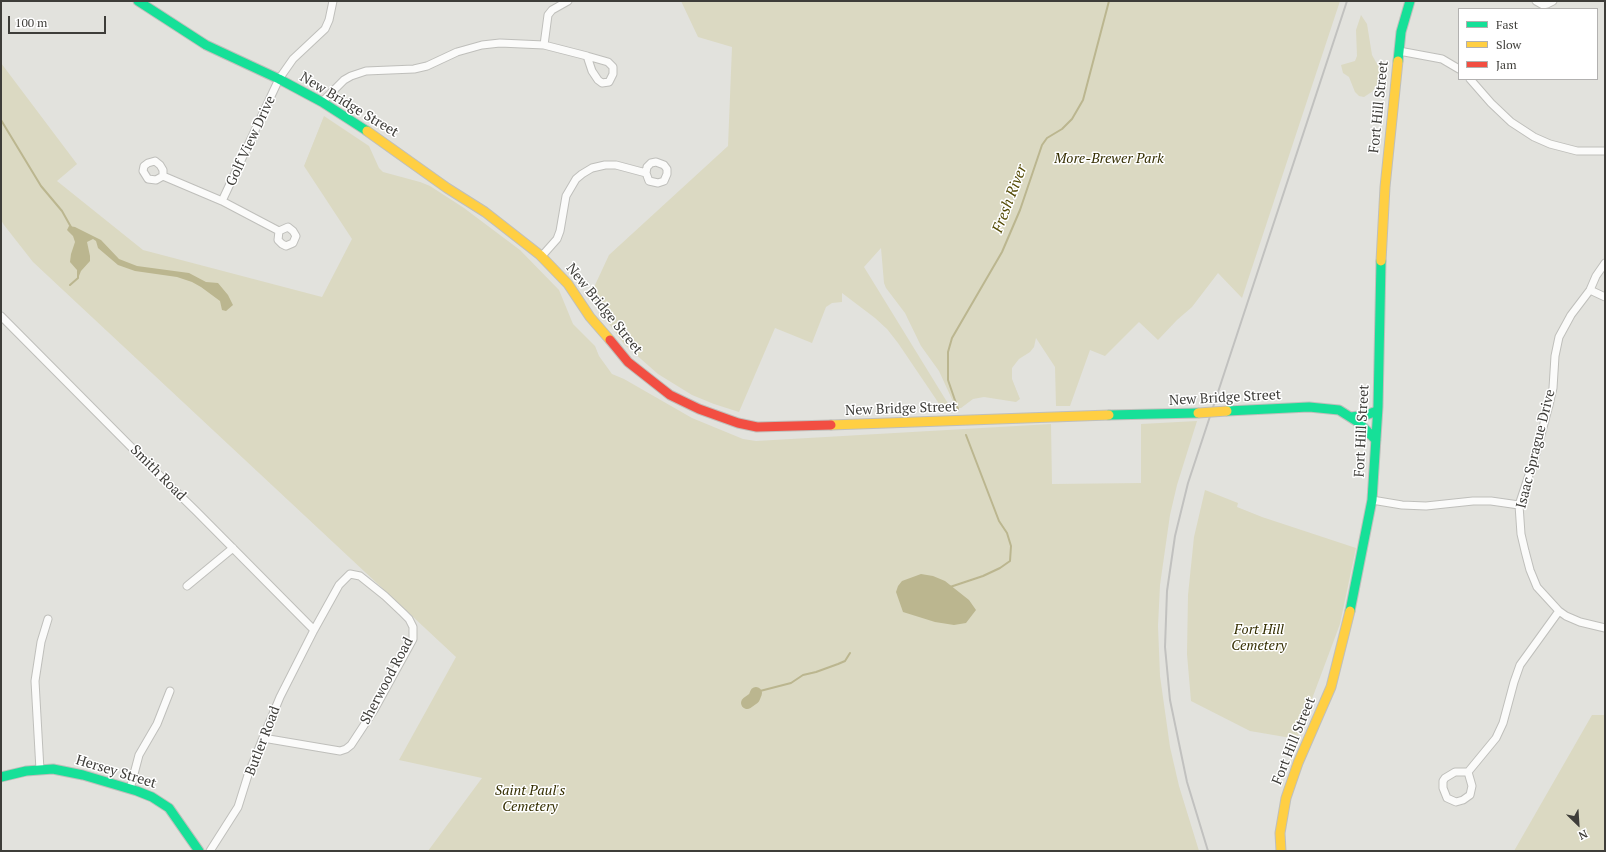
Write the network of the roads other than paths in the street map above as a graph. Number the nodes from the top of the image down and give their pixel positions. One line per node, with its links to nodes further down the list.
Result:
1 (138, 1): 11 (street, New Bridge Street)
2 (333, 1): 11 (street, Golf View Drive)
3 (568, 1): 7 (street)
4 (1410, 1): 8 (street, Fort Hill Street)
5 (1536, 1): 6 (street)
6 (1553, 1)
7 (544, 45): 9 (street); 13 (street)
8 (1399, 51): 10 (street); 24 (street, Fort Hill Street)
9 (587, 56)
10 (1458, 69)
11 (279, 80): 13 (street, New Bridge Street); 17 (street, Golf View Drive)
12 (1471, 80): 14 (street)
13 (322, 102): 19 (street, New Bridge Street)
14 (1605, 151)
15 (646, 173): 19 (street)
16 (163, 176): 17 (street, Golf View Drive)
17 (222, 201): 18 (street, Golf View Drive)
18 (279, 231)
19 (541, 257): 25 (street, New Bridge Street, bridge)
20 (1605, 263): 21 (street, Isaac Sprague Drive)
21 (1590, 290): 22 (street); 28 (street, Isaac Sprague Drive)
22 (1605, 297)
23 (1, 316): 29 (street, Smith Road)
24 (1377, 411): 25 (street); 26 (street, Fort Hill Street)
25 (1351, 417): 26 (street, New Bridge Street)
26 (1376, 440): 27 (street, Fort Hill Street)
27 (1372, 500): 28 (street); 43 (street, Fort Hill Street)
28 (1519, 505): 31 (street, Isaac Sprague Drive)
29 (233, 548): 30 (street); 34 (street, Smith Road)
30 (187, 586)
31 (1559, 611): 33 (street, Isaac Sprague Drive); 38 (street)
32 (48, 619): 37 (street)
33 (1605, 628)
34 (314, 630): 36 (street, Butler Road); 36 (street, Sherwood Road)
35 (170, 691): 40 (street)
36 (263, 738): 42 (street, Butler Road)
37 (40, 770): 39 (street, Hersey Street); 40 (street, Hersey Street)
38 (1468, 772): 38 (street)
39 (1, 777)
40 (130, 789): 41 (street, Hersey Street)
41 (199, 851)
42 (210, 851)
43 (1281, 851)

